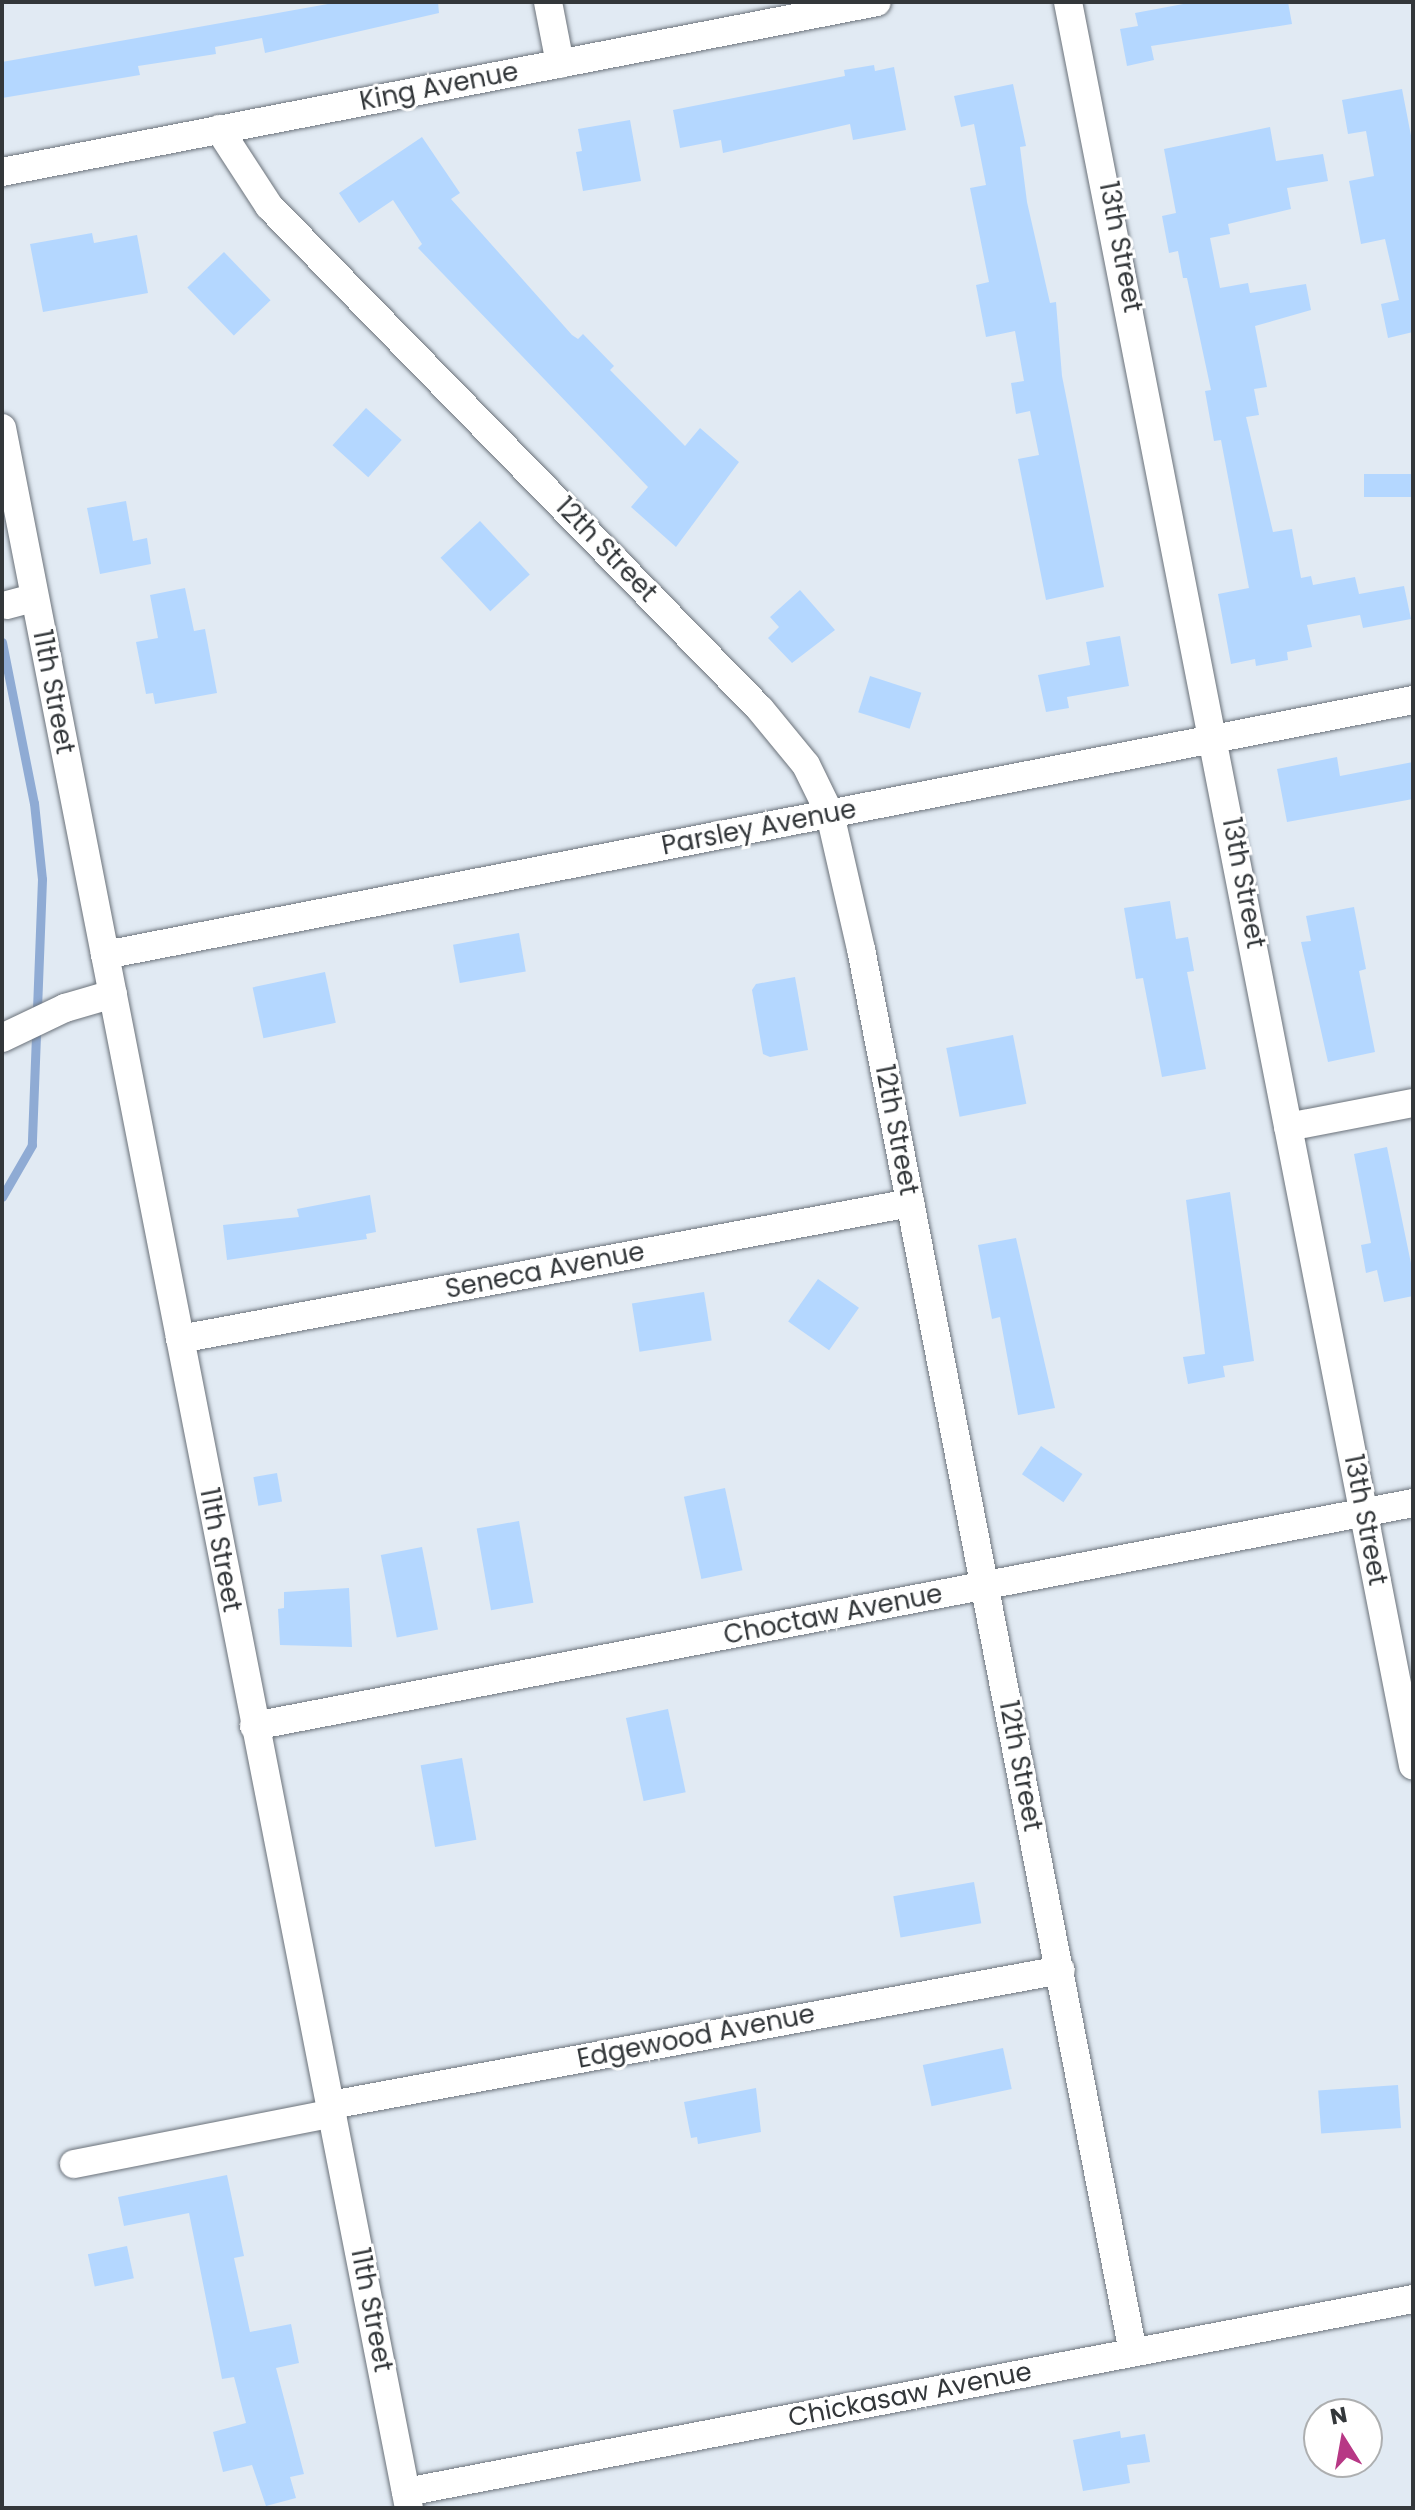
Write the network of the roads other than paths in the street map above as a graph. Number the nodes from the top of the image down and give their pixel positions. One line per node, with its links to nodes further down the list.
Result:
1 (548, 2): 4 (street)
2 (877, 2): 4 (street, King Avenue)
3 (1068, 2): 11 (street, 13th Street)
4 (560, 64): 5 (street, King Avenue)
5 (219, 129): 6 (street, King Avenue); 12 (street, 12th Street)
6 (2, 172)
7 (2, 428): 8 (street, 11th Street)
8 (34, 598): 9 (street); 13 (street, 11th Street)
9 (7, 605)
10 (1413, 700): 11 (street, Parsley Avenue)
11 (1214, 739): 12 (street, Parsley Avenue); 17 (street, 13th Street)
12 (830, 814): 13 (street, Parsley Avenue); 18 (street, 12th Street)
13 (105, 955): 14 (street, 11th Street)
14 (113, 994): 15 (street); 19 (street, 11th Street)
15 (2, 1038)
16 (1413, 1103): 17 (street)
17 (1288, 1127): 21 (street, 13th Street)
18 (910, 1203): 19 (street, Seneca Avenue); 22 (street, 12th Street)
19 (180, 1339): 23 (street, 11th Street)
20 (1413, 1503): 21 (street, Choctaw Avenue)
21 (1364, 1513): 22 (street, Choctaw Avenue); 24 (street, 13th Street)
22 (985, 1585): 23 (street, Choctaw Avenue); 25 (street, 12th Street)
23 (254, 1726): 26 (street, 11th Street)
24 (1413, 1766)
25 (1061, 1970): 26 (street, Edgewood Avenue); 29 (street, 12th Street)
26 (332, 2109): 27 (street, Edgewood Avenue); 30 (street, 11th Street)
27 (74, 2164)
28 (1413, 2299): 29 (street, Chickasaw Avenue)
29 (1133, 2352): 30 (street, Chickasaw Avenue)
30 (408, 2500)

